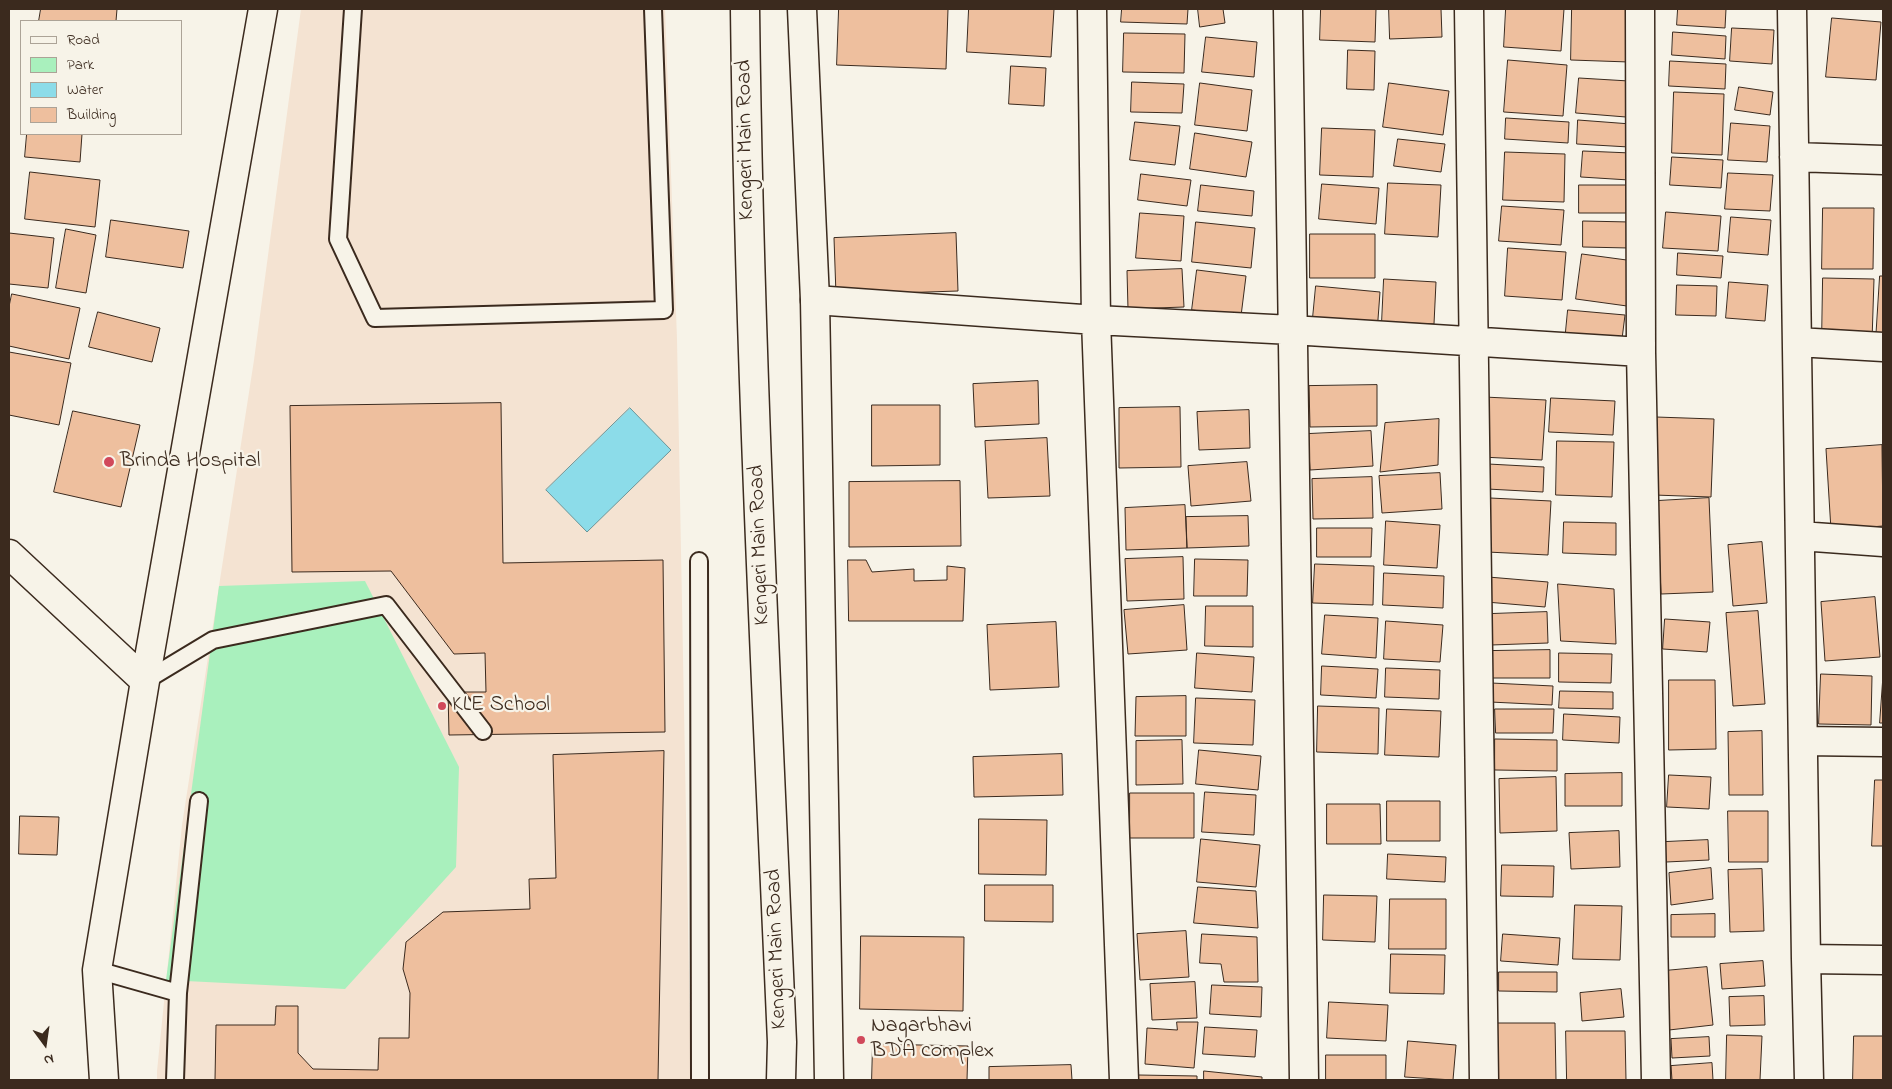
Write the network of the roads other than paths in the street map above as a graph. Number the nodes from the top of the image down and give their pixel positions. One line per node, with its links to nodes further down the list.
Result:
1 (263, 9): 24 (street)
2 (352, 9): 3 (lane)
3 (653, 9)
4 (745, 9): 36 (street, Kengeri Main Road)
5 (802, 9): 13 (street)
6 (1092, 9): 14 (street)
7 (1288, 9): 15 (street)
8 (1469, 9): 16 (street)
9 (1640, 9): 19 (street)
10 (1792, 9): 11 (street)
11 (1794, 157): 12 (street); 17 (street)
12 (1883, 160)
13 (815, 300): 14 (street); 37 (street)
14 (1096, 320): 15 (street); 38 (street)
15 (1292, 330): 16 (street); 39 (street)
16 (1474, 341): 19 (street); 40 (street)
17 (1797, 342): 18 (street); 20 (street)
18 (1883, 347)
19 (1641, 352): 41 (street)
20 (1800, 536): 21 (street); 26 (street)
21 (1883, 542)
22 (9, 554): 24 (street)
23 (699, 561): 35 (lane)
24 (145, 681): 25 (lane); 31 (street)
25 (483, 731)
26 (1803, 741): 27 (street); 29 (street)
27 (1883, 742)
28 (199, 801): 32 (lane)
29 (1806, 959): 30 (street); 42 (street)
30 (1883, 960)
31 (97, 970): 32 (lane); 33 (street)
32 (178, 993): 34 (lane)
33 (104, 1080)
34 (175, 1080)
35 (700, 1080)
36 (781, 1080)
37 (829, 1080)
38 (1124, 1080)
39 (1304, 1080)
40 (1484, 1080)
41 (1656, 1080)
42 (1810, 1080)

